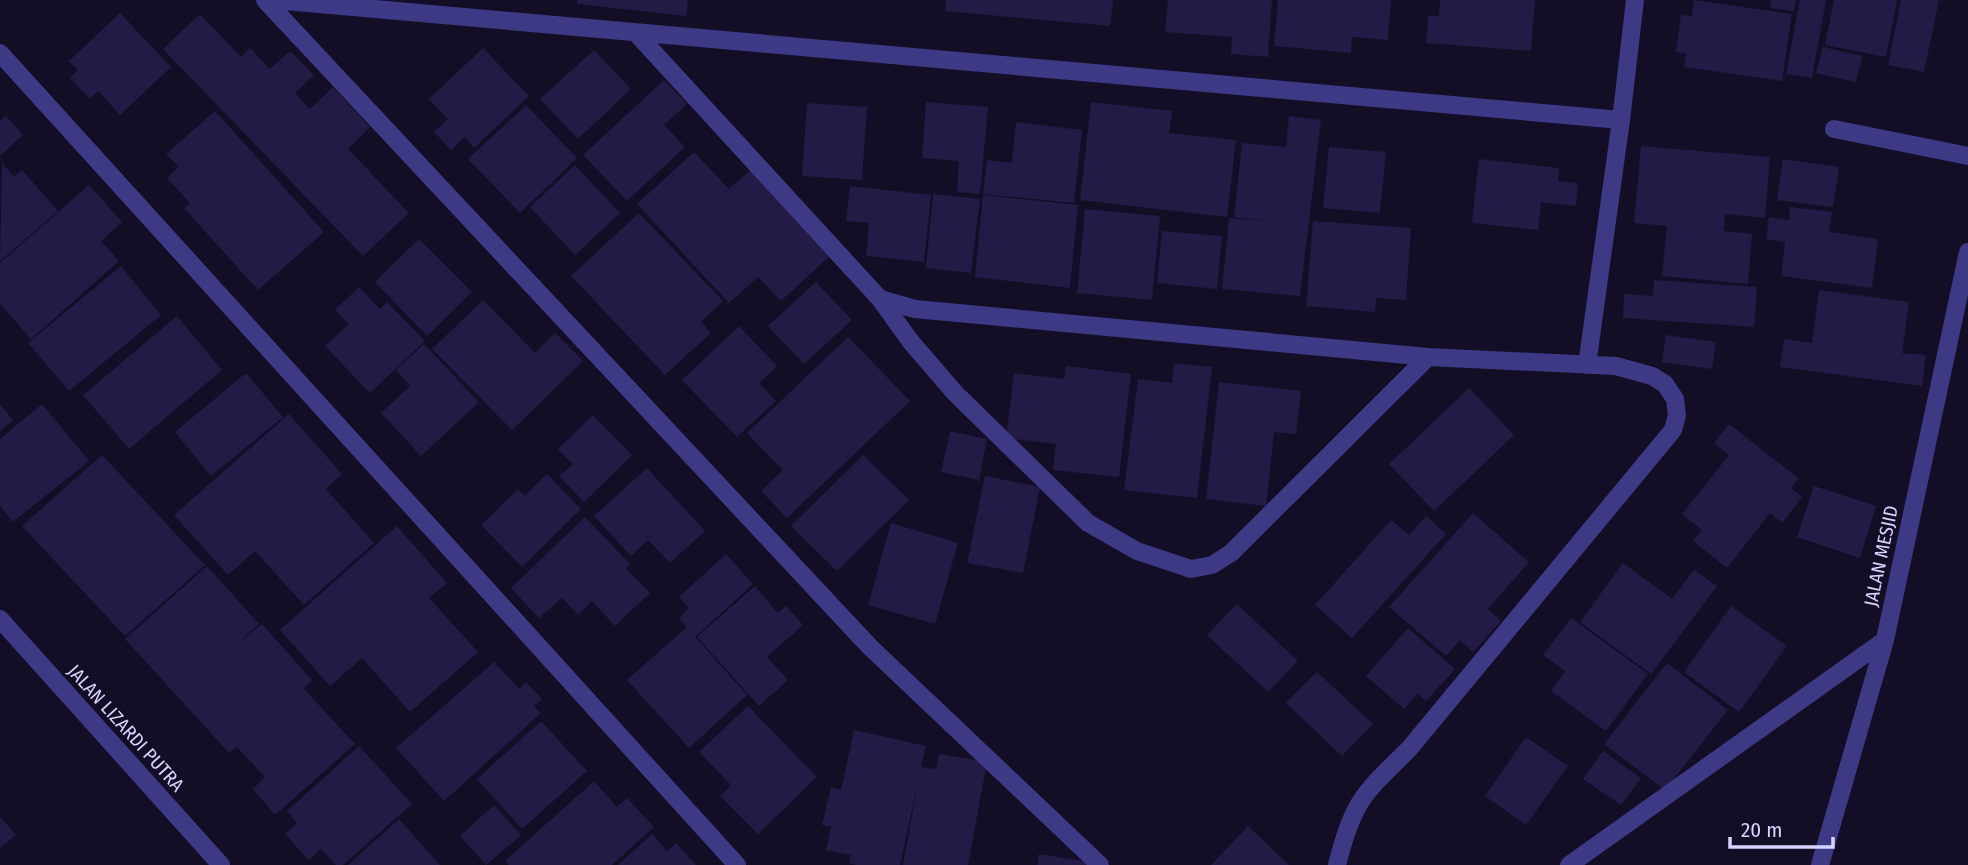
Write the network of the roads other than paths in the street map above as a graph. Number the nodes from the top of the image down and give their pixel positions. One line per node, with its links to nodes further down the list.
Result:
1 (264, 0): 17 (street)
2 (274, 0): 4 (street)
3 (1635, 0): 6 (street)
4 (635, 32): 6 (street); 10 (street)
5 (0, 53): 16 (street)
6 (1621, 120): 12 (street)
7 (1834, 129): 8 (street)
8 (1968, 156)
9 (1968, 252): 14 (street, JALAN MESJID)
10 (880, 299): 11 (street); 11 (street)
11 (1429, 357): 12 (street)
12 (1587, 365): 18 (street)
13 (0, 620): 15 (street, JALAN LIZARDI PUTRA)
14 (1885, 640): 19 (street); 20 (street, JALAN MESJID)
15 (221, 865)
16 (737, 865)
17 (1100, 865)
18 (1337, 865)
19 (1569, 865)
20 (1820, 865)

